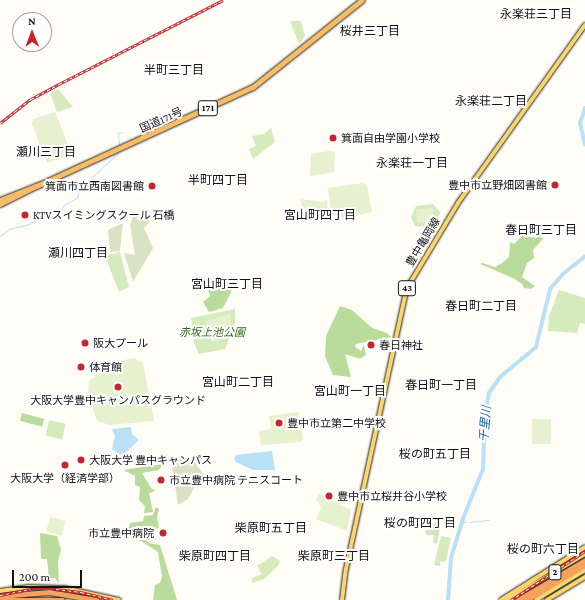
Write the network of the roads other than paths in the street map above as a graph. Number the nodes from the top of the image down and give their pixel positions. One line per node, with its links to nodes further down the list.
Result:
1 (362, 0): 3 (highway, 国道171号 / 171)
2 (585, 25): 19 (main road, 豊中亀岡線 / 43)
3 (36, 186): 4 (highway, 国道171号 / 171); 5 (highway, 国道171号 / 171)
4 (0, 200)
5 (0, 204)
6 (585, 547): 20 (main road)
7 (585, 554): 14 (main road, 2)
8 (585, 560): 14 (highway)
9 (585, 565): 14 (highway)
10 (585, 570): 23 (main road, 2)
11 (585, 577): 24 (main road)
12 (0, 591): 18 (main road)
13 (0, 596): 17 (highway)
14 (527, 596): 21 (main road, 2); 22 (highway)
15 (1, 600): 16 (highway)
16 (62, 600)
17 (96, 600)
18 (119, 600)
19 (342, 600)
20 (501, 600)
21 (507, 600)
22 (518, 600)
23 (536, 600)
24 (547, 600)

